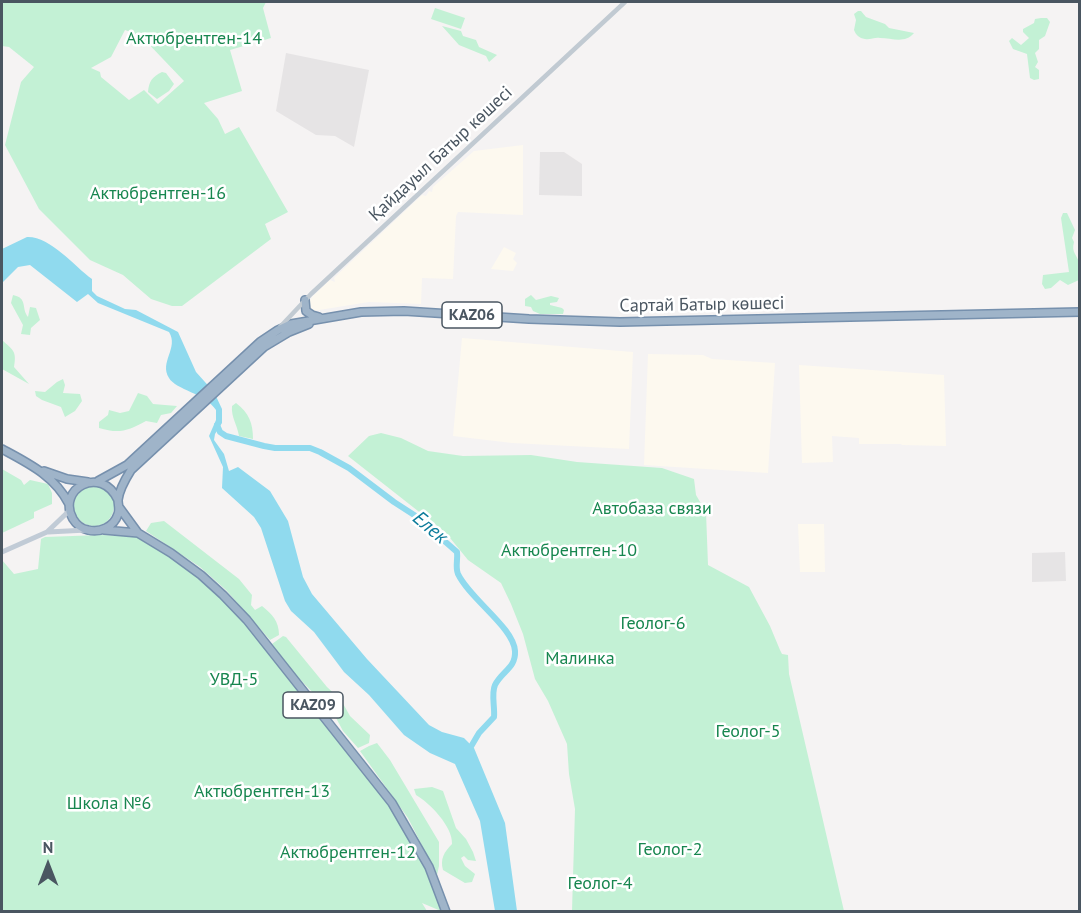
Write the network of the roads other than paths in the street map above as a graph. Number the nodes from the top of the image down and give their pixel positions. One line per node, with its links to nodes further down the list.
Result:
1 (625, 2): 2 (street, Қайдауыл Батыр көшесі)
2 (305, 300): 4 (highway); 5 (street, Қайдауыл Батыр көшесі)
3 (1080, 312): 4 (highway, Сартай Батыр көшесі / KАZ06)
4 (325, 318): 5 (highway, KАZ06); 6 (highway, KАZ06)
5 (278, 330): 6 (street, Қайдауыл Батыр көшесі); 7 (highway, KАZ06)
6 (264, 348): 7 (highway, KАZ06)
7 (232, 372): 8 (highway, KАZ06)
8 (160, 439): 12 (highway, KАZ06); 13 (highway, KАZ06)
9 (2, 449): 10 (highway)
10 (39, 469): 11 (highway); 14 (highway)
11 (88, 482): 12 (highway); 14 (highway)
12 (98, 482): 13 (highway)
13 (119, 503): 16 (highway, KАZ06); 18 (highway, KAZ09)
14 (70, 507): 15 (highway); 17 (main road)
15 (87, 530): 16 (highway); 17 (main road)
16 (101, 530): 18 (highway, KAZ09)
17 (46, 532): 19 (main road)
18 (138, 533): 20 (highway, KAZ09)
19 (2, 552)
20 (446, 912)

